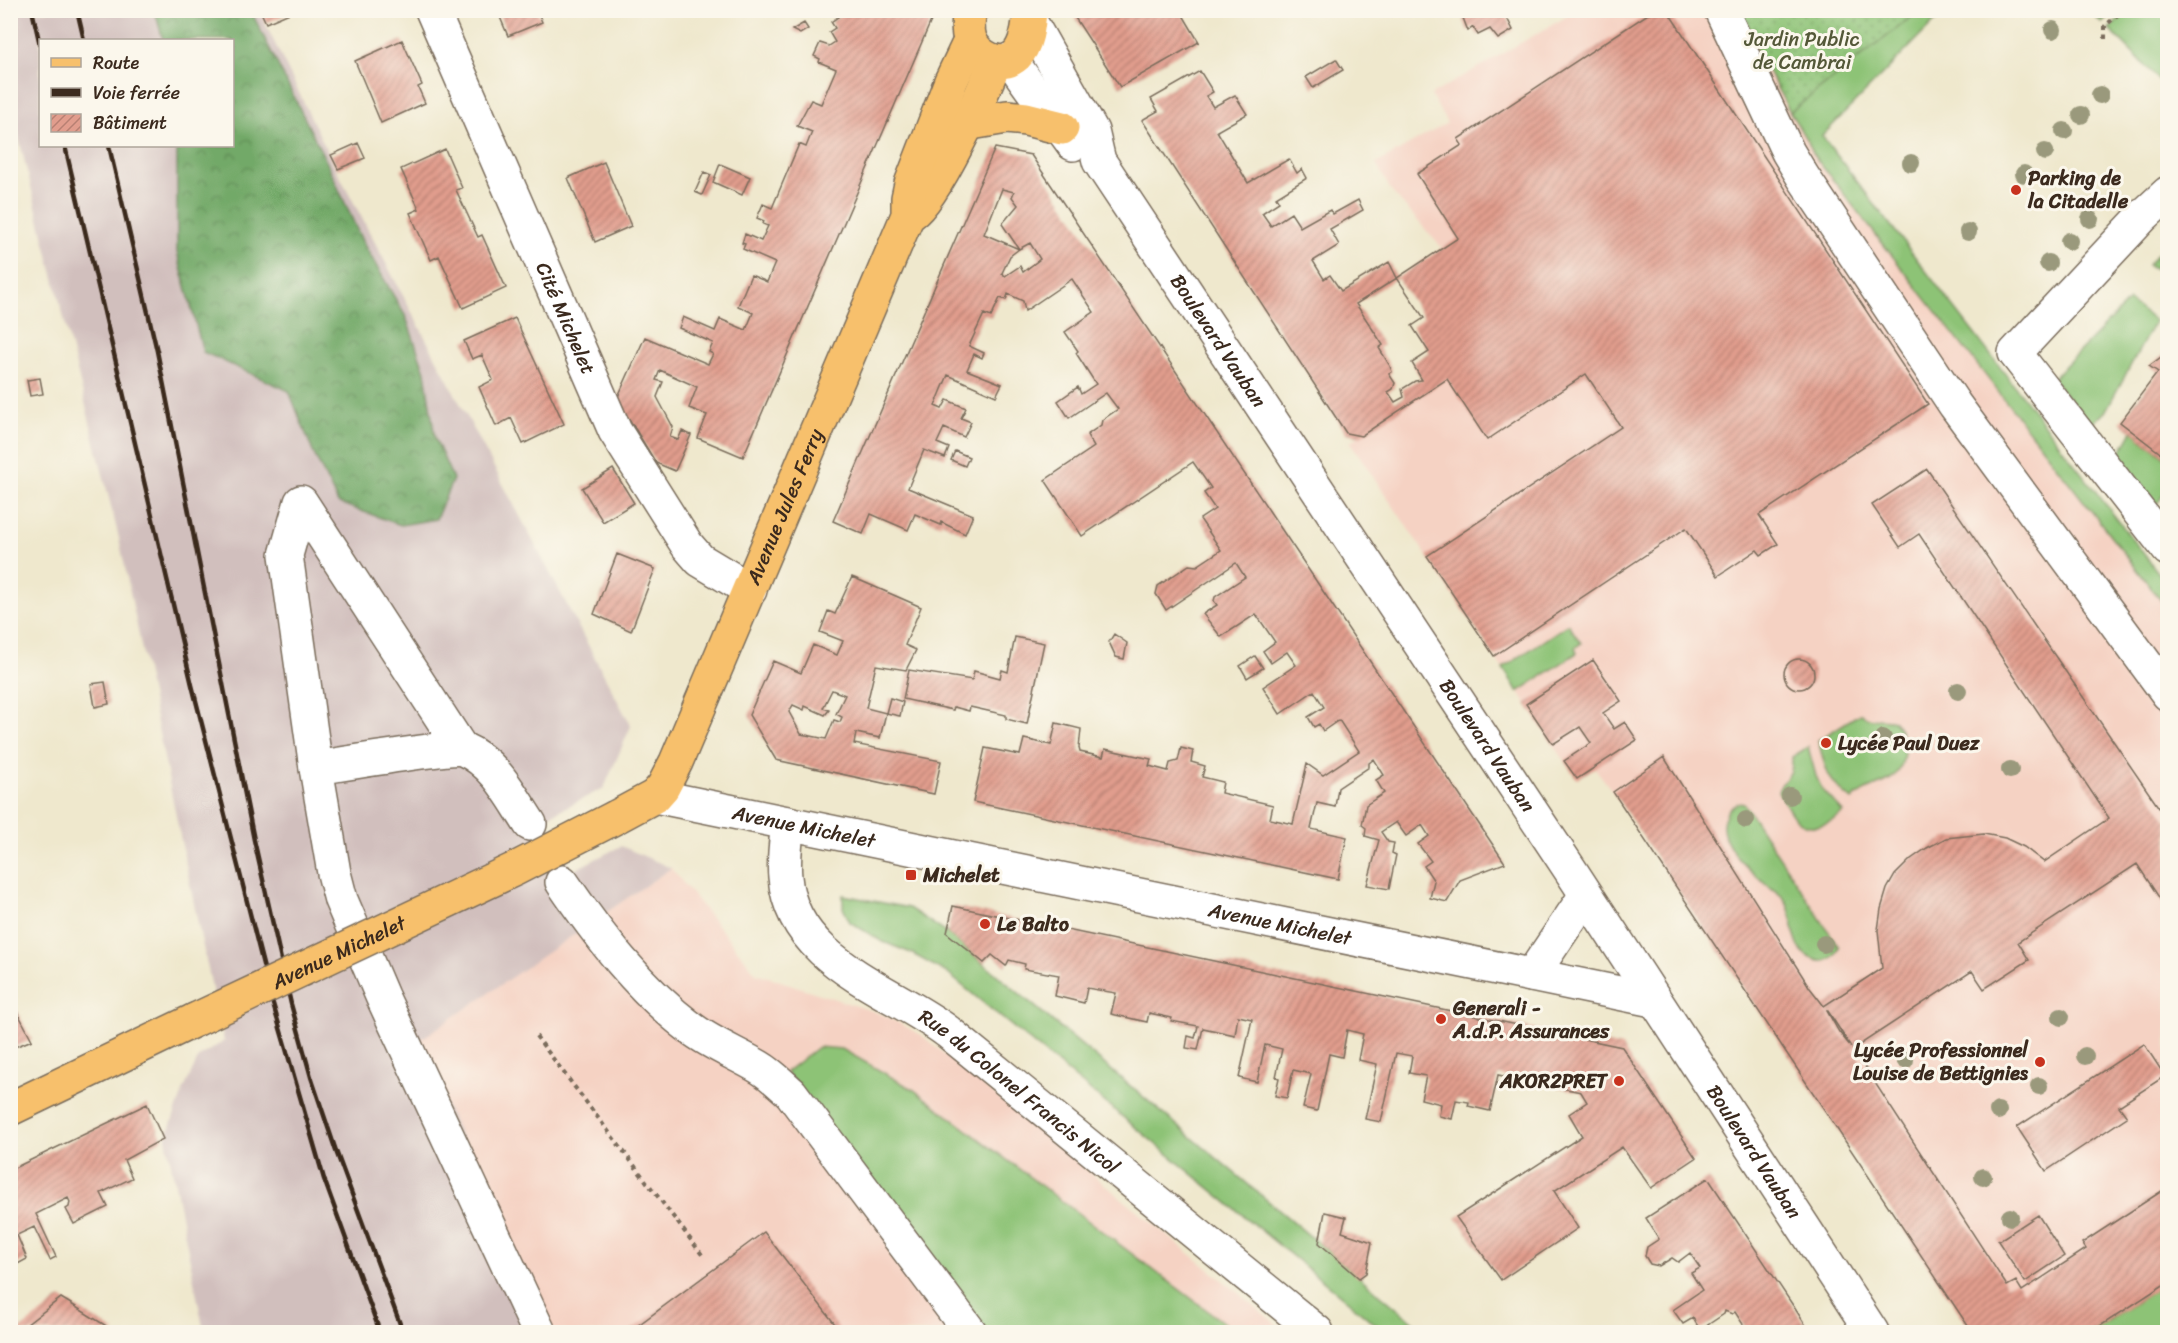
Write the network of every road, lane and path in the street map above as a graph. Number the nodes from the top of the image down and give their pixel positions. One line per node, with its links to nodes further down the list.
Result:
1 (432, 10): 13 (street, Cité Michelet)
2 (1721, 10): 14 (street)
3 (2122, 10): 5 (path)
4 (1030, 15): 6 (main road); 9 (street, Boulevard Vauban)
5 (2105, 39)
6 (986, 43): 7 (main road, Avenue Jules Ferry); 8 (street, Boulevard Vauban); 11 (main road, Avenue Jules Ferry)
7 (965, 124): 8 (main road); 11 (main road, Avenue Jules Ferry)
8 (1062, 128): 9 (street, Boulevard Vauban)
9 (1099, 161): 21 (street, Boulevard Vauban)
10 (2168, 193): 12 (street)
11 (908, 215): 13 (main road, Avenue Jules Ferry)
12 (2168, 549)
13 (750, 590): 17 (main road, Avenue Jules Ferry)
14 (2168, 694)
15 (461, 748): 16 (street); 16 (street); 19 (street)
16 (316, 768): 27 (street)
17 (655, 796): 18 (street, Avenue Michelet); 25 (main road, Avenue Michelet, bridge)
18 (788, 823): 22 (street, Avenue Michelet); 29 (street, Rue du Colonel Francis Nicol)
19 (530, 824)
20 (562, 882): 28 (street)
21 (1586, 896): 22 (street); 23 (street, Boulevard Vauban)
22 (1532, 975): 23 (street, Avenue Michelet)
23 (1653, 999): 30 (street, Boulevard Vauban)
24 (536, 1036): 26 (path)
25 (10, 1109)
26 (703, 1256)
27 (539, 1332)
28 (970, 1332)
29 (1317, 1332)
30 (1872, 1332)

